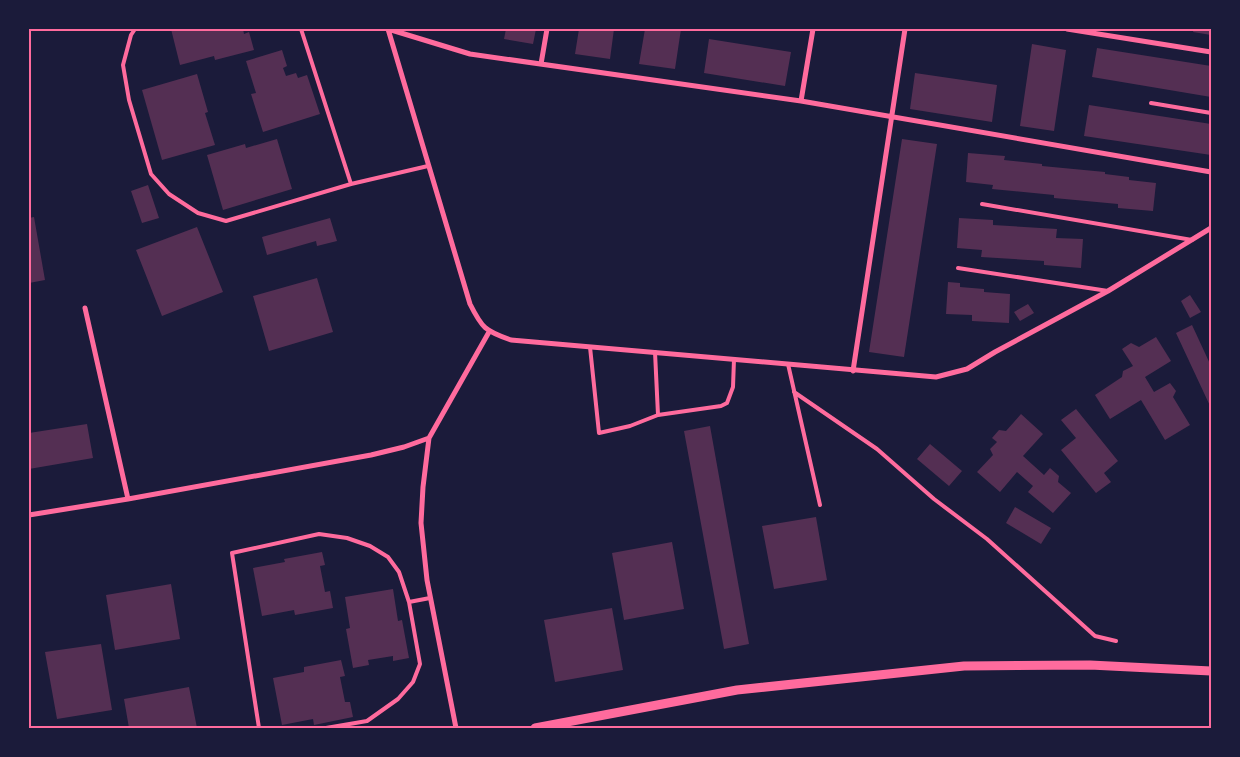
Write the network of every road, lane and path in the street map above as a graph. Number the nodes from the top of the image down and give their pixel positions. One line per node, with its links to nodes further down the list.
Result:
1 (135, 29): 16 (lane)
2 (302, 29): 16 (lane)
3 (388, 29): 9 (street); 14 (street)
4 (547, 29): 9 (street)
5 (813, 29): 10 (street)
6 (905, 29): 13 (street)
7 (1067, 29): 8 (street)
8 (1211, 52)
9 (542, 64): 10 (street)
10 (801, 101): 13 (street)
11 (1151, 103): 12 (lane)
12 (1211, 113)
13 (891, 117): 15 (street); 28 (street)
14 (428, 166): 16 (lane); 23 (street)
15 (1211, 172)
16 (351, 184)
17 (982, 204): 19 (lane)
18 (1211, 228): 19 (street)
19 (1192, 240): 21 (street)
20 (958, 268): 21 (lane)
21 (1108, 291): 28 (street)
22 (85, 308): 32 (street)
23 (489, 332): 24 (street); 31 (street)
24 (590, 347): 25 (street); 30 (lane)
25 (655, 352): 26 (street); 30 (lane)
26 (734, 359): 27 (street); 30 (lane)
27 (788, 364): 28 (street); 29 (lane)
28 (853, 371)
29 (794, 392): 33 (lane); 37 (lane)
30 (658, 415)
31 (429, 438): 32 (street); 35 (street)
32 (128, 499): 34 (street)
33 (820, 505)
34 (29, 515)
35 (430, 598): 36 (lane); 41 (street)
36 (409, 602): 39 (lane); 40 (lane)
37 (1116, 641)
38 (1211, 671): 42 (street)
39 (259, 728)
40 (326, 728)
41 (456, 728)
42 (536, 728)

